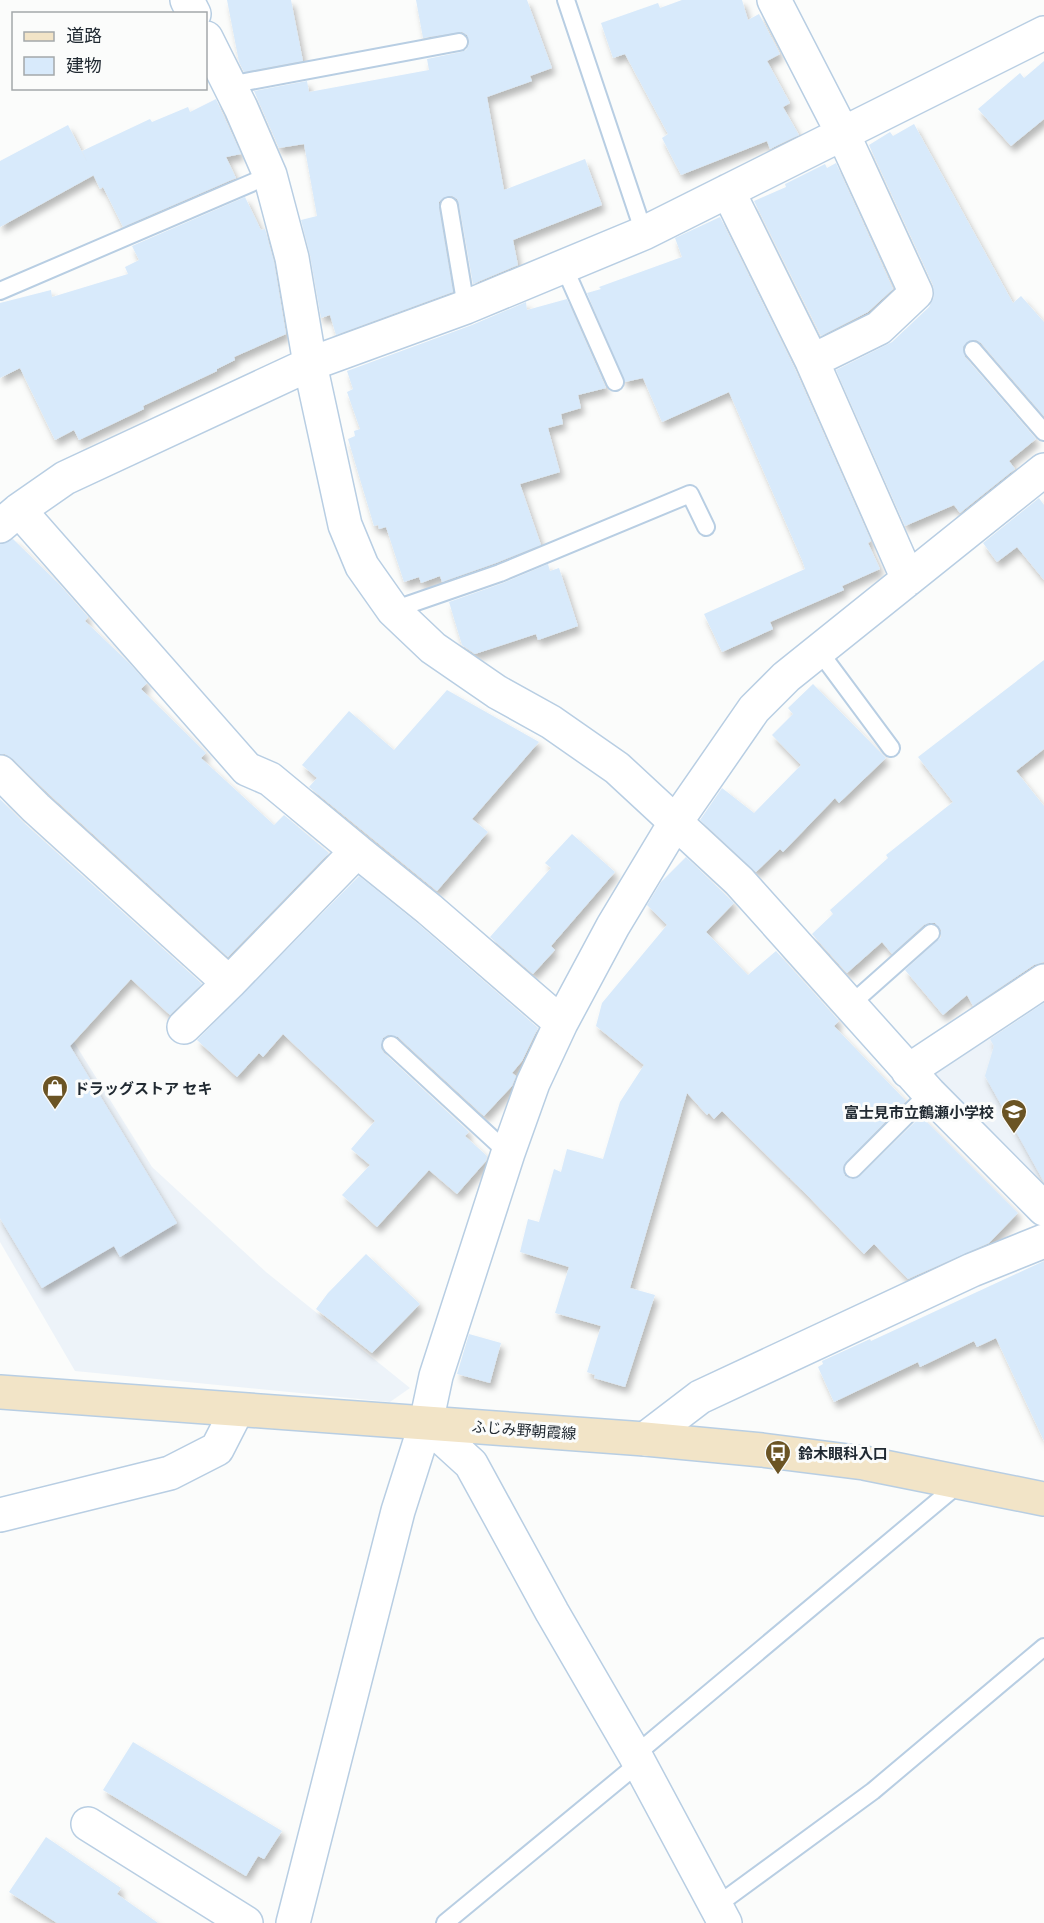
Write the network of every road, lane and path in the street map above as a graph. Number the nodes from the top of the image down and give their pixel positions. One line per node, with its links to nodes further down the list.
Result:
1 (566, 0): 11 (lane)
2 (774, 0): 7 (street)
3 (1044, 33): 7 (street)
4 (207, 40): 6 (street)
5 (459, 42): 6 (lane)
6 (228, 84): 8 (street)
7 (843, 134): 9 (street); 16 (street)
8 (270, 175): 13 (lane); 17 (street)
9 (728, 191): 11 (street); 16 (street)
10 (449, 206): 14 (lane)
11 (644, 233): 12 (street)
12 (564, 267): 14 (street); 18 (lane)
13 (0, 291)
14 (466, 307): 17 (street)
15 (973, 350): 19 (lane)
16 (812, 361): 23 (street)
17 (310, 364): 21 (street); 24 (street)
18 (615, 382)
19 (1044, 432)
20 (1044, 470): 23 (street)
21 (9, 518): 29 (street)
22 (706, 527): 24 (lane)
23 (908, 579): 25 (street)
24 (393, 610): 28 (street)
25 (819, 651): 26 (lane); 28 (street)
26 (891, 748)
27 (0, 772): 32 (street)
28 (675, 823): 33 (street); 34 (street)
29 (357, 851): 32 (street); 34 (street)
30 (931, 933): 33 (lane)
31 (1044, 981): 37 (street)
32 (229, 983): 35 (street)
33 (850, 1005): 37 (street)
34 (561, 1023): 38 (street)
35 (184, 1027)
36 (391, 1045): 38 (lane)
37 (919, 1082): 39 (lane); 40 (street)
38 (508, 1153): 44 (street)
39 (853, 1169)
40 (1044, 1209)
41 (1044, 1241): 45 (street)
42 (0, 1392): 43 (main road, ふじみ野朝霞線)
43 (237, 1410): 44 (main road, ふじみ野朝霞線); 48 (street)
44 (426, 1424): 45 (main road, ふじみ野朝霞線); 50 (street); 54 (street)
45 (645, 1439): 46 (main road, ふじみ野朝霞線)
46 (962, 1482): 47 (main road, ふじみ野朝霞線); 50 (lane)
47 (1044, 1499)
48 (0, 1515)
49 (1044, 1647): 52 (lane)
50 (637, 1759): 52 (street); 55 (lane)
51 (88, 1824): 53 (street)
52 (720, 1915)
53 (246, 1923)
54 (293, 1923)
55 (446, 1923)

